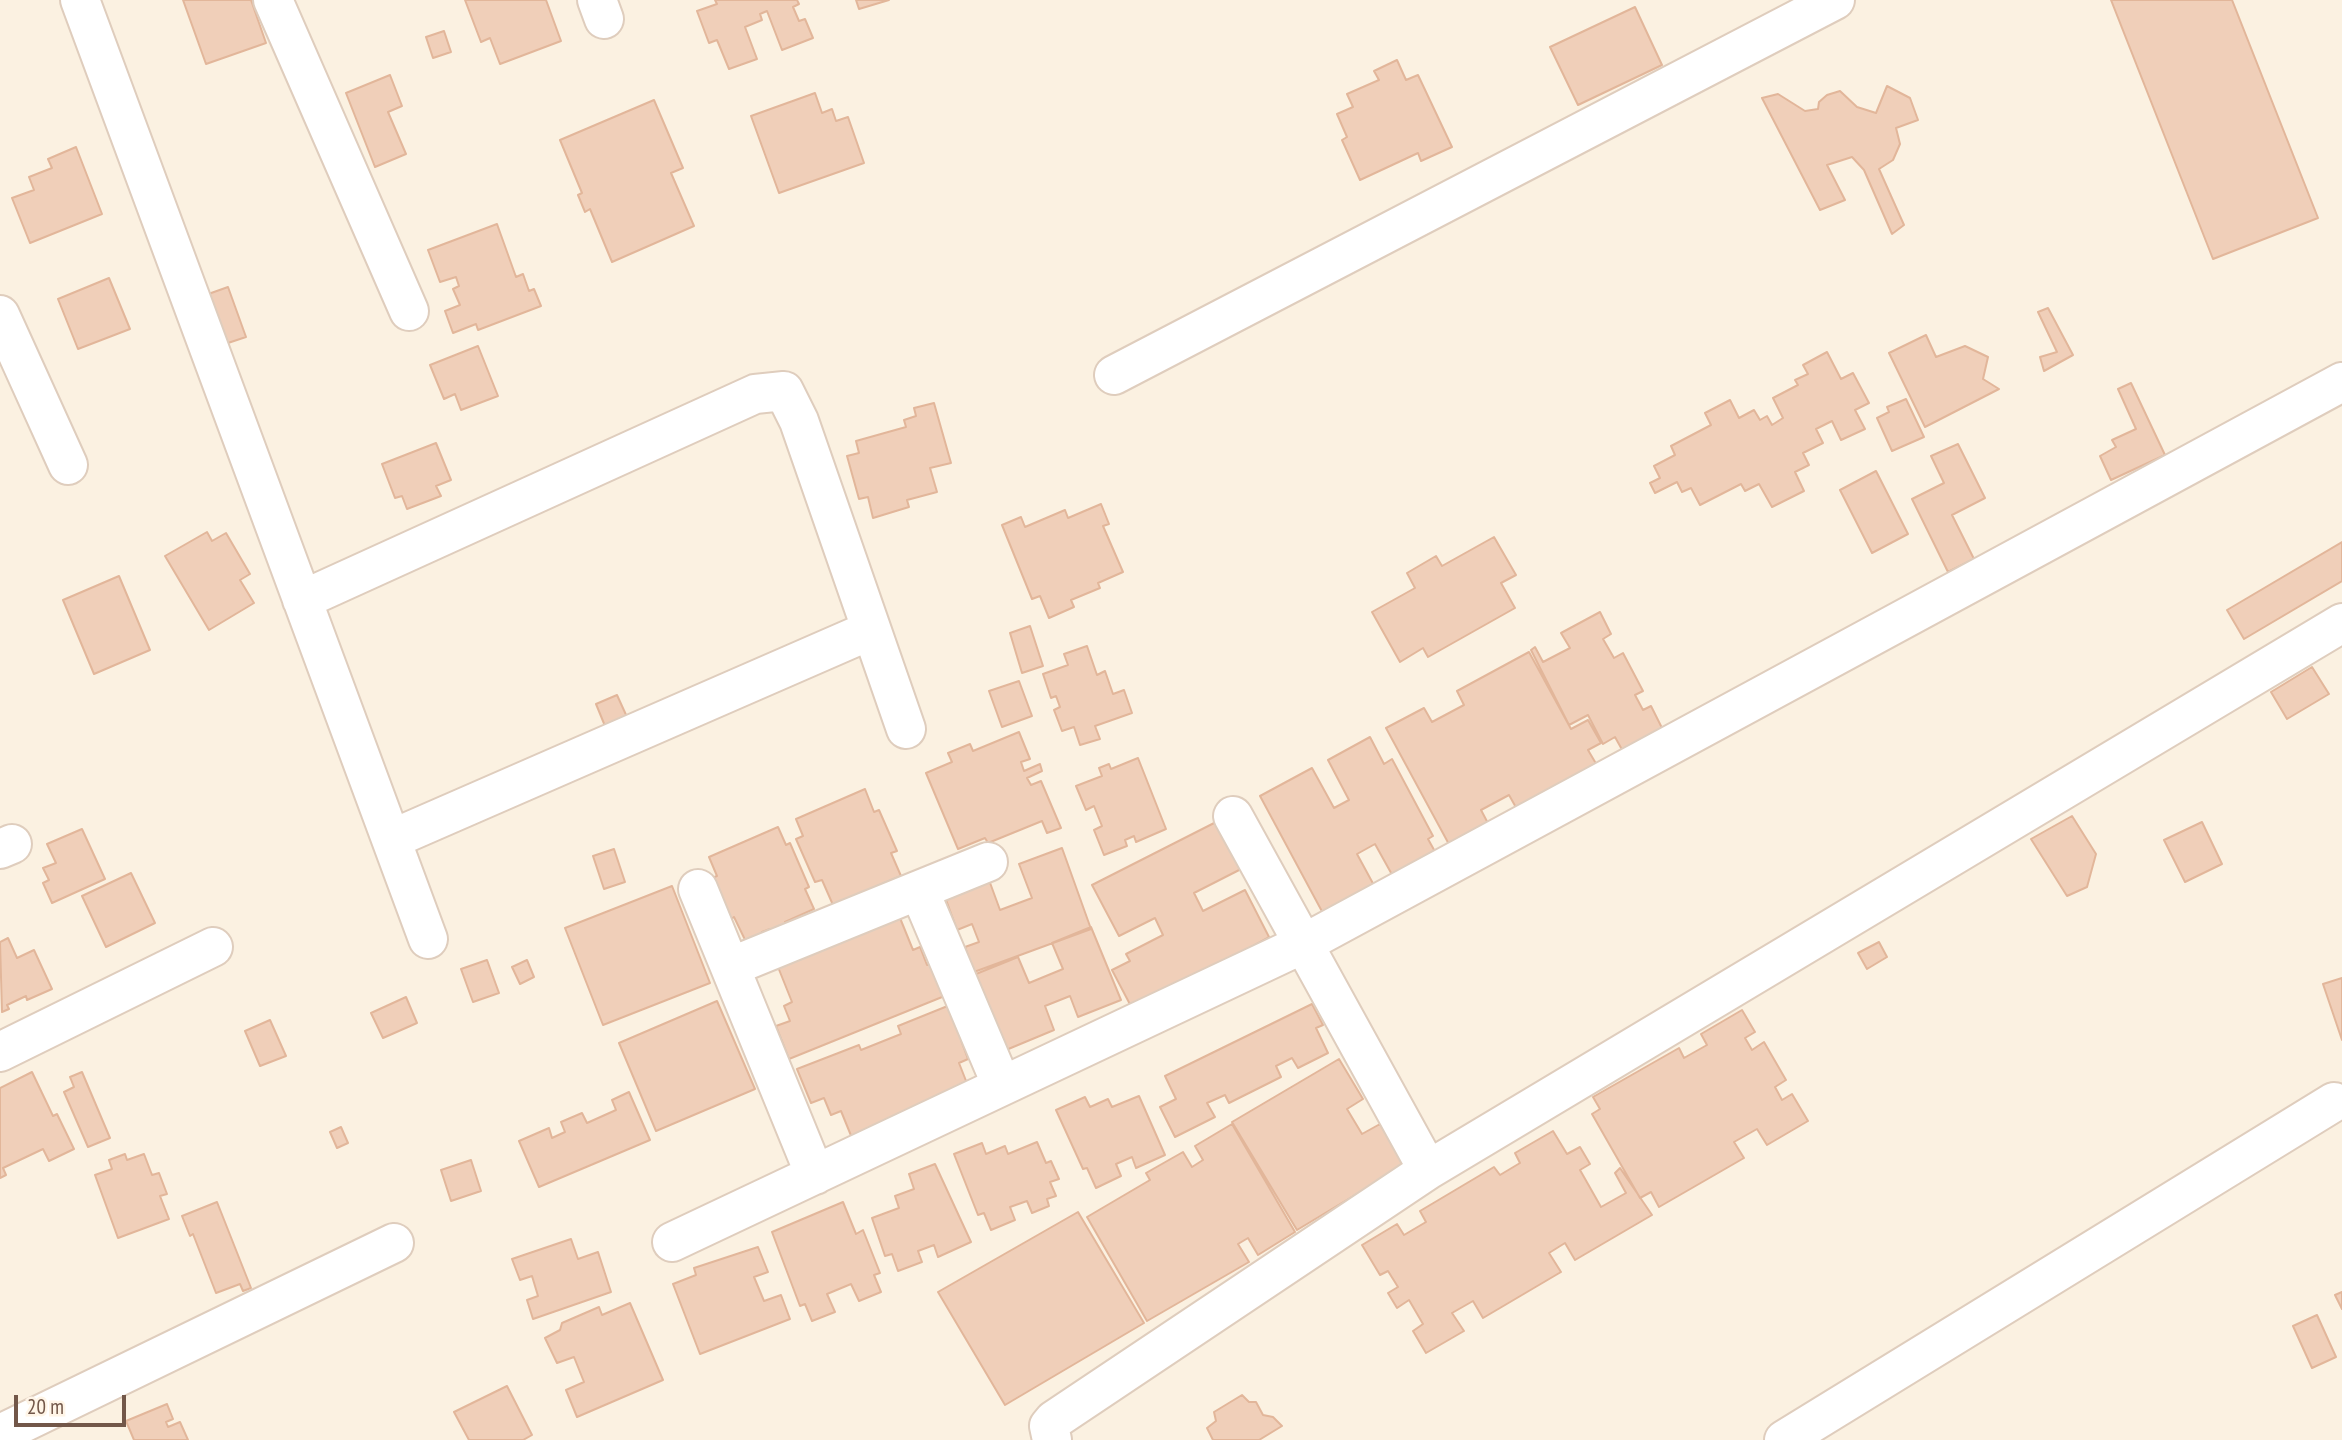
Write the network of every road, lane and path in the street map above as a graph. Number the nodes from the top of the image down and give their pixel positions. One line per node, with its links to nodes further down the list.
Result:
1 (80, 0): 9 (street)
2 (273, 0): 4 (street)
3 (1836, 0): 6 (street)
4 (409, 311)
5 (0, 315): 8 (street)
6 (1114, 374)
7 (2342, 382): 19 (street)
8 (68, 465)
9 (302, 600): 11 (street); 14 (street)
10 (2342, 623): 25 (street)
11 (871, 629): 12 (street); 14 (street)
12 (906, 729)
13 (1233, 816): 19 (street)
14 (392, 839): 18 (street)
15 (988, 862): 17 (street)
16 (698, 889): 21 (street)
17 (919, 890): 21 (street); 23 (street)
18 (428, 939)
19 (1303, 944): 23 (street); 25 (street)
20 (213, 947): 22 (street)
21 (730, 967): 26 (street)
22 (0, 1052)
23 (1002, 1086): 26 (street)
24 (2334, 1102): 31 (street)
25 (1428, 1170): 30 (street)
26 (815, 1175): 28 (street)
27 (394, 1242): 29 (street)
28 (672, 1242)
29 (0, 1434)
30 (1052, 1440)
31 (1784, 1440)

